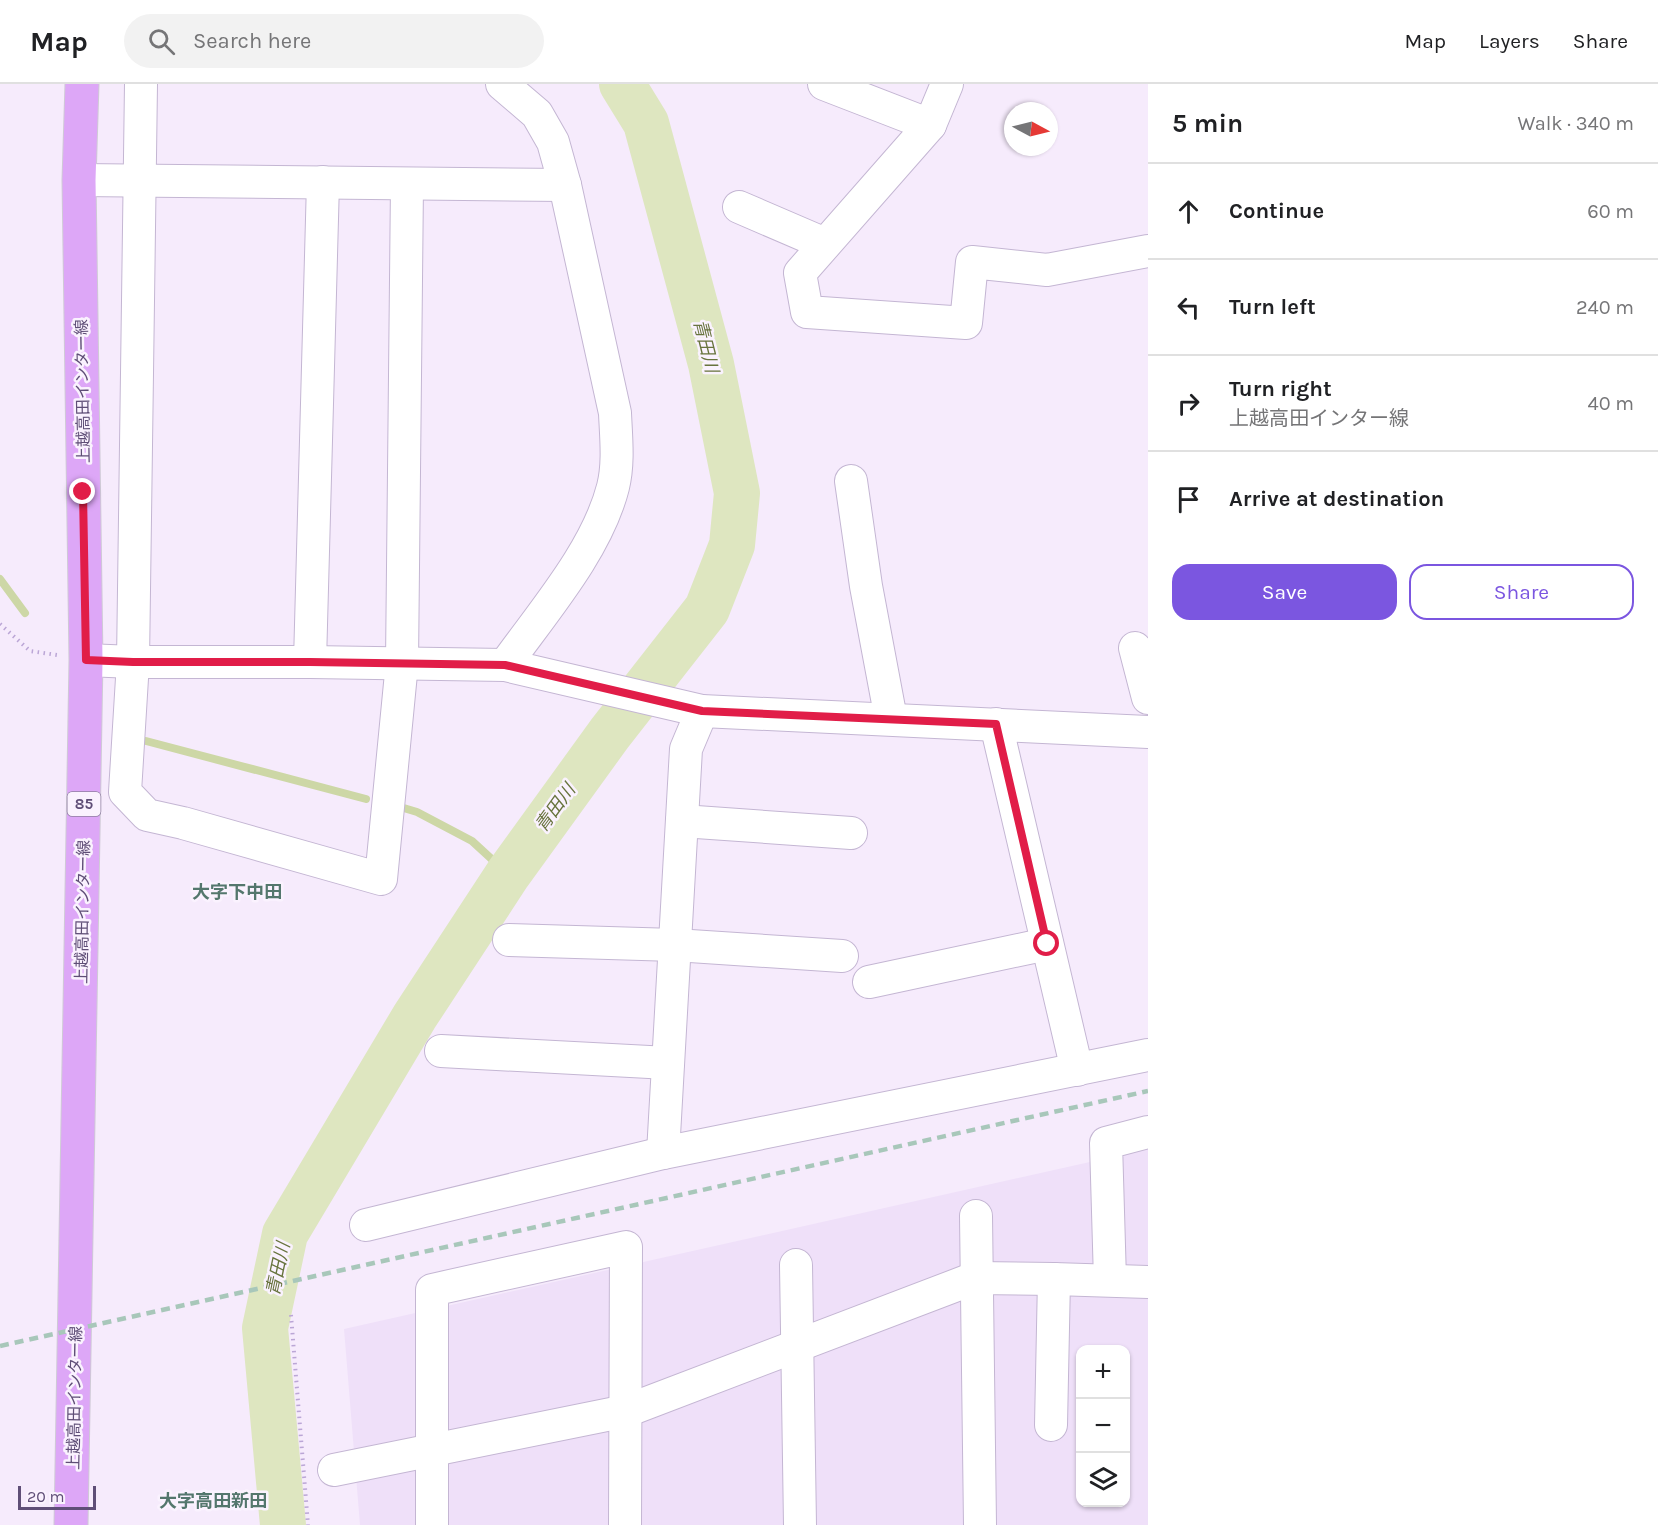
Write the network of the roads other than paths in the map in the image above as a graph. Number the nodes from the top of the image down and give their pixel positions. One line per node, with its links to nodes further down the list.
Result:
1 (82, 84): 7 (main road, 上越高田インター線 / 85)
2 (141, 84): 8 (street)
3 (501, 84): 11 (street)
4 (824, 84): 6 (street)
5 (947, 84): 6 (street)
6 (930, 125): 13 (street)
7 (79, 180): 8 (street); 17 (main road, 上越高田インター線 / 85)
8 (139, 180): 9 (street); 18 (street)
9 (323, 182): 10 (street); 19 (street)
10 (408, 184): 11 (street); 20 (street)
11 (565, 185): 21 (street)
12 (739, 207): 13 (street)
13 (825, 244): 14 (street)
14 (1148, 251)
15 (851, 481): 24 (street)
16 (1135, 648): 22 (street)
17 (86, 660): 18 (street); 52 (main road, 上越高田インター線 / 85)
18 (133, 662): 19 (street); 20 (street)
19 (310, 662): 20 (street)
20 (402, 663): 21 (street)
21 (505, 665): 23 (street)
22 (1148, 698)
23 (687, 707): 24 (street); 27 (street)
24 (891, 719): 25 (street)
25 (996, 724): 26 (street); 30 (street)
26 (1148, 732)
27 (682, 821): 28 (street); 31 (street)
28 (852, 833)
29 (509, 940): 31 (street)
30 (1047, 944): 33 (street); 37 (street)
31 (675, 945): 32 (street); 36 (street)
32 (842, 956)
33 (869, 982)
34 (441, 1050): 36 (street)
35 (1148, 1055): 37 (street)
36 (668, 1063): 39 (street)
37 (1077, 1070): 39 (street)
38 (1148, 1132): 45 (street)
39 (663, 1153): 41 (street)
40 (976, 1216): 43 (street)
41 (366, 1225)
42 (796, 1265): 47 (street)
43 (975, 1278): 44 (street); 47 (street); 56 (street)
44 (1054, 1279): 45 (street); 49 (street)
45 (1110, 1280): 46 (street)
46 (1148, 1282)
47 (797, 1345): 48 (street); 55 (street)
48 (626, 1411): 50 (street); 50 (street); 54 (street)
49 (1051, 1425)
50 (432, 1449): 51 (street); 53 (street)
51 (334, 1470)
52 (71, 1525)
53 (432, 1525)
54 (625, 1525)
55 (800, 1525)
56 (980, 1525)

